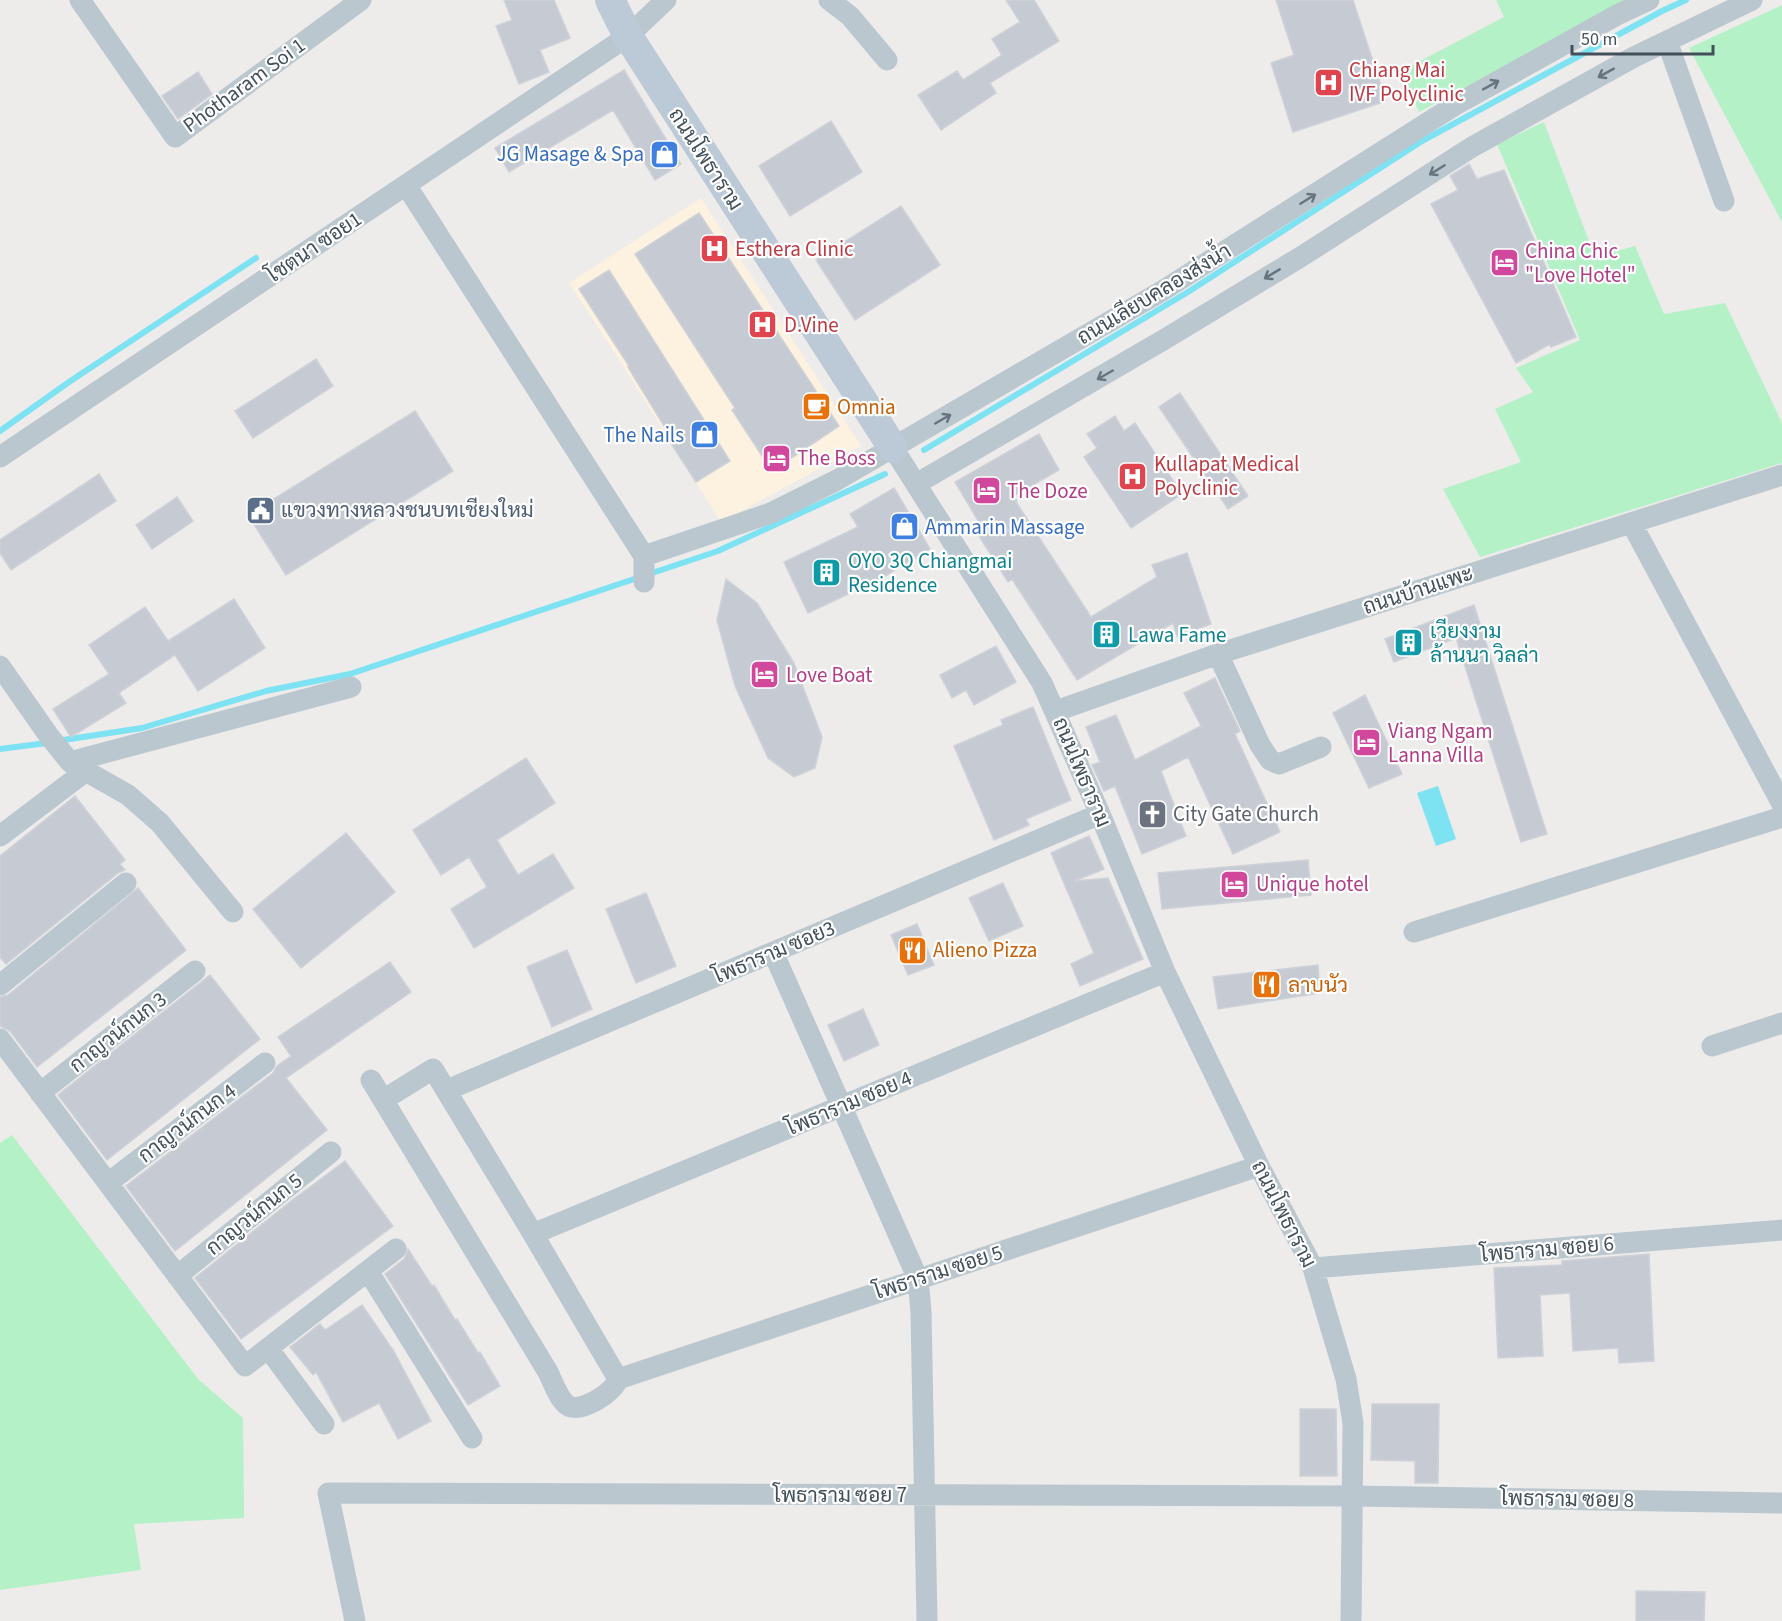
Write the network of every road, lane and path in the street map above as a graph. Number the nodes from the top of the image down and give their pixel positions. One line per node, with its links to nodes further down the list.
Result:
1 (80, 0): 2 (street, Photharam Soi 1)
2 (361, 0)
3 (610, 0): 8 (street, ถนนโพธาราม)
4 (666, 0): 8 (street, โชตนา ซอย1)
5 (829, 0): 10 (street)
6 (1649, 0): 13 (street, ถนนเลียบคลองส่งน้ำ, one-way to 6)
7 (1752, 0): 9 (street, ถนนเลียบคลองส่งน้ำ)
8 (628, 36): 11 (street, โชตนา ซอย1); 13 (street, ถนนโพธาราม)
9 (1667, 41): 12 (street); 16 (street, ถนนเลียบคลองส่งน้ำ, one-way to 16)
10 (887, 60)
11 (406, 185): 14 (street, โชตนา ซอย1); 18 (street)
12 (1724, 201)
13 (893, 448): 16 (street, ถนนโพธาราม); 18 (street, ถนนเลียบคลองส่งน้ำ)
14 (0, 457)
15 (1782, 475): 17 (street, ถนนบ้านแพะ)
16 (916, 484): 23 (street, ถนนโพธาราม)
17 (1632, 524): 20 (street, ถนนบ้านแพะ); 26 (street)
18 (644, 556): 19 (street)
19 (644, 582)
20 (1218, 654): 23 (street, ถนนบ้านแพะ); 24 (street)
21 (0, 666): 25 (street)
22 (351, 687): 25 (street)
23 (1056, 711): 27 (street, ถนนโพธาราม)
24 (1321, 747)
25 (78, 767): 29 (street); 31 (street)
26 (1782, 804)
27 (1100, 814): 33 (street, โพธาราม ซอย3); 35 (street, ถนนโพธาราม)
28 (1782, 817): 32 (street)
29 (0, 836)
30 (126, 883): 36 (street)
31 (233, 912)
32 (1414, 932)
33 (773, 952): 42 (street, โพธาราม ซอย3); 45 (street)
34 (195, 971): 43 (street, กาญวน์กนก 3)
35 (1165, 972): 45 (street, โพธาราม ซอย 4); 47 (street, ถนนโพธาราม)
36 (0, 985)
37 (1782, 1023): 39 (street)
38 (0, 1039): 43 (street)
39 (1712, 1046)
40 (265, 1063): 48 (street, กาญวน์กนก 4)
41 (371, 1080): 44 (street)
42 (447, 1090): 44 (street); 50 (street)
43 (40, 1093): 48 (street)
44 (383, 1100): 57 (street)
45 (842, 1106): 50 (street, โพธาราม ซอย 4); 55 (street)
46 (331, 1152): 54 (street, กาญวน์กนก 5)
47 (1259, 1166): 52 (street, ถนนโพธาราม); 55 (street, โพธาราม ซอย 5)
48 (108, 1183): 54 (street)
49 (1782, 1230): 52 (street, โพธาราม ซอย 6)
50 (533, 1234): 57 (street)
51 (396, 1249): 53 (street)
52 (1313, 1268): 61 (street, ถนนโพธาราม)
53 (368, 1270): 56 (street); 59 (street)
54 (177, 1276): 56 (street)
55 (918, 1279): 57 (street, โพธาราม ซอย 5); 60 (street)
56 (268, 1348): 58 (street)
57 (618, 1379)
58 (324, 1424)
59 (472, 1438)
60 (925, 1495): 61 (street, โพธาราม ซอย 7); 63 (street, โพธาราม ซอย 7); 64 (street)
61 (1352, 1496): 62 (street, โพธาราม ซอย 8); 65 (street, ถนนโพธาราม)
62 (1782, 1503)
63 (355, 1621)
64 (927, 1621)
65 (1351, 1621)

